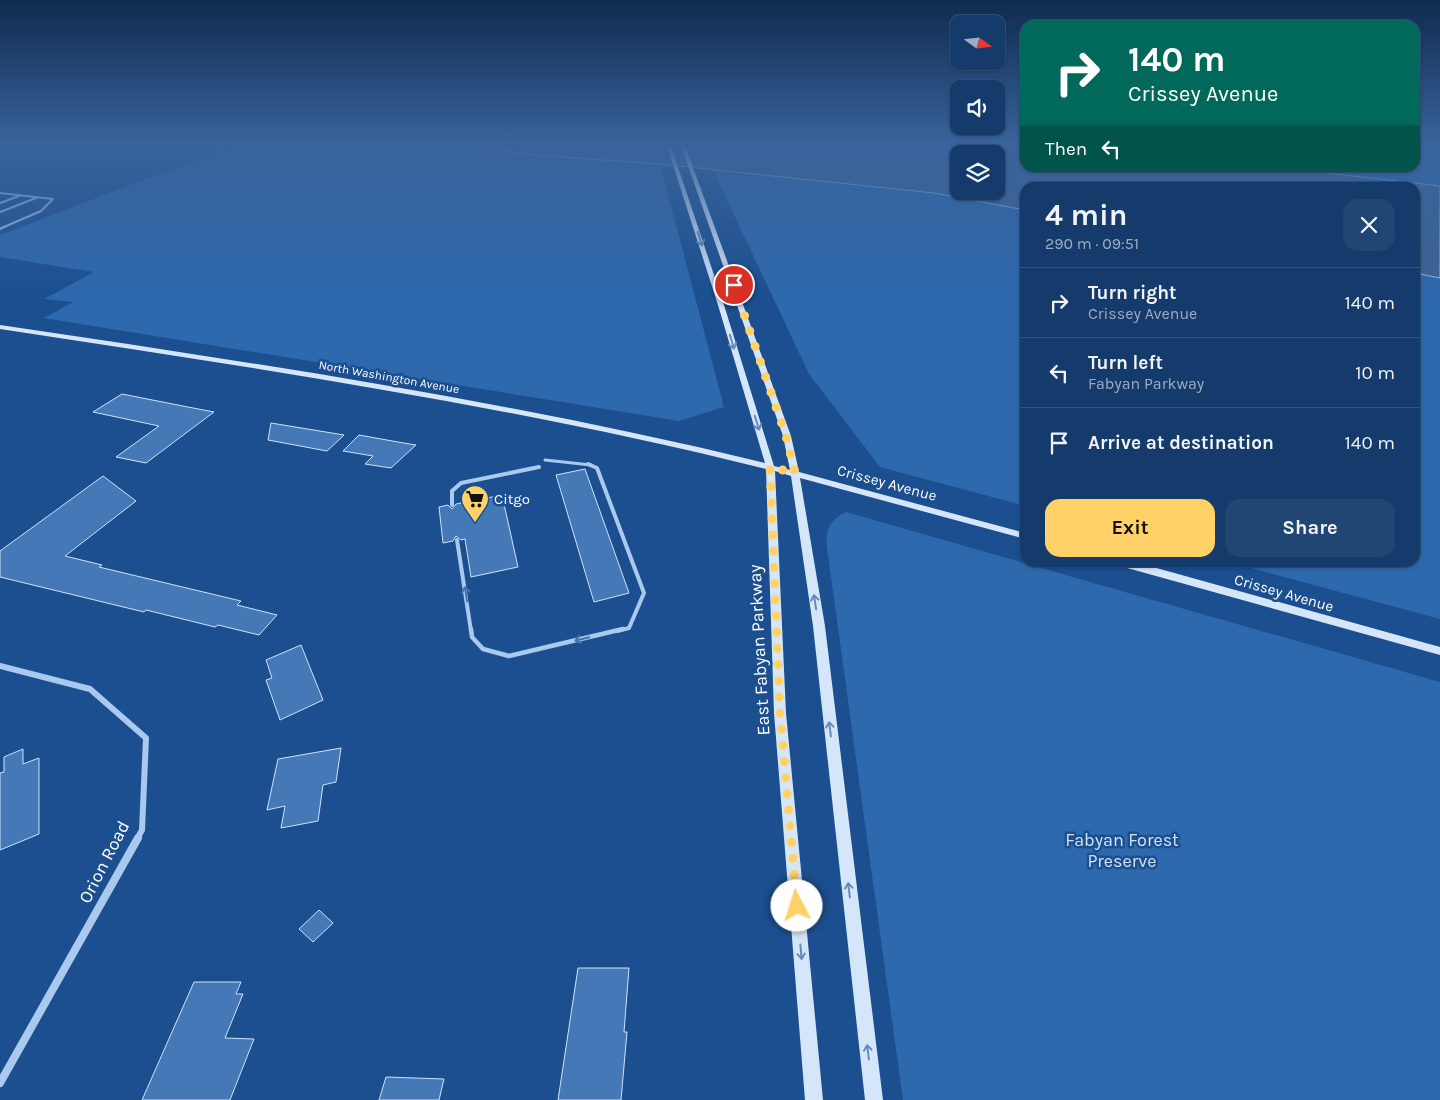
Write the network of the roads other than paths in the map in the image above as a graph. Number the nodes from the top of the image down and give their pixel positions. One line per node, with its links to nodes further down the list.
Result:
1 (14, 194): 4 (lane)
2 (685, 194): 12 (main road, East Fabyan Parkway, one-way to 12)
3 (701, 194): 13 (main road)
4 (21, 195): 5 (lane); 6 (lane)
5 (38, 197): 7 (lane); 8 (lane)
6 (0, 203)
7 (0, 212)
8 (0, 229)
9 (0, 327): 12 (main road, North Washington Avenue)
10 (545, 460): 16 (lane, one-way to 16)
11 (540, 467): 14 (lane)
12 (770, 467): 13 (main road, Crissey Avenue); 21 (main road, East Fabyan Parkway, one-way to 21)
13 (795, 473): 15 (main road, Crissey Avenue); 22 (main road, one-way to 13)
14 (452, 505)
15 (1020, 535)
16 (457, 540)
17 (1138, 567): 18 (main road, Crissey Avenue)
18 (1440, 651)
19 (0, 666): 20 (street, Orion Road)
20 (0, 1083)
21 (814, 1100)
22 (874, 1100)

